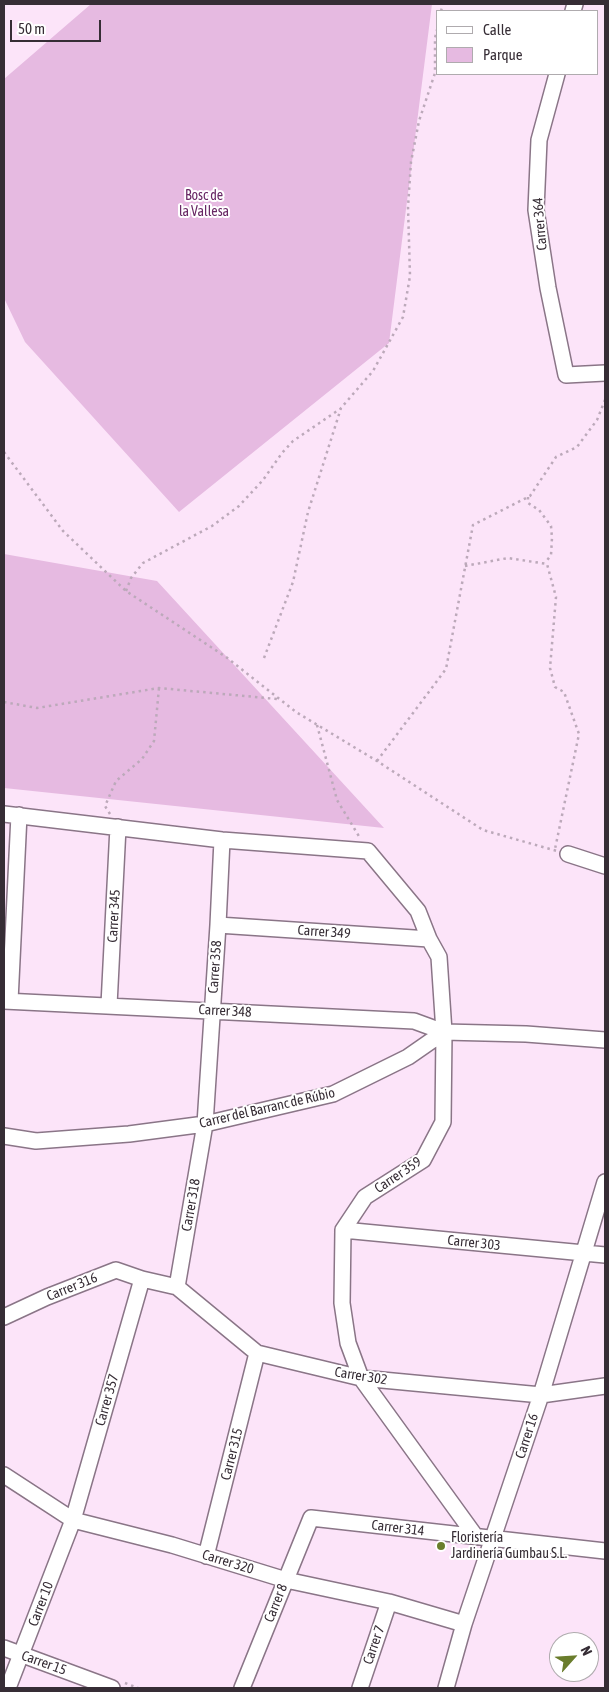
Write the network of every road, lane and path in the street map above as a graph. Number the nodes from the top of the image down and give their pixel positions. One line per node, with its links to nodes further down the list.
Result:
1 (436, 34): 5 (path)
2 (556, 75): 3 (street, Carrer 364)
3 (605, 373)
4 (605, 400): 7 (path)
5 (341, 408): 10 (path); 11 (path)
6 (4, 452): 10 (path)
7 (528, 497): 8 (path); 9 (path)
8 (545, 563): 9 (path); 22 (path)
9 (465, 566): 16 (path)
10 (126, 592): 13 (path)
11 (264, 658)
12 (159, 688): 13 (path); 14 (path); 19 (path)
13 (278, 699): 15 (path)
14 (4, 702)
15 (316, 724): 16 (path); 21 (path)
16 (377, 761): 22 (path)
17 (4, 814): 18 (street)
18 (20, 815): 19 (street); 26 (street)
19 (118, 827): 20 (street); 28 (street, Carrer 345)
20 (222, 840): 21 (street); 24 (street, Carrer 358)
21 (368, 851): 25 (street, Carrer 359)
22 (561, 853): 23 (street)
23 (605, 866)
24 (218, 925): 25 (street, Carrer 349); 29 (street, Carrer 358)
25 (429, 939): 30 (street, Carrer 359)
26 (8, 941): 27 (street)
27 (7, 1001): 28 (street, Carrer 348)
28 (109, 1005): 29 (street, Carrer 348)
29 (212, 1011): 30 (street, Carrer 348); 32 (street, Carrer 358)
30 (444, 1032): 31 (street); 32 (street, Carrer del Barranc de Rúbio); 35 (street, Carrer 359)
31 (605, 1040)
32 (205, 1124): 33 (street, Carrer del Barranc de Rúbio); 39 (street, Carrer 318)
33 (4, 1136)
34 (605, 1182): 36 (street, Carrer 16)
35 (343, 1230): 36 (street, Carrer 303); 42 (street)
36 (583, 1254): 37 (street, Carrer 303); 44 (street, Carrer 16)
37 (605, 1255)
38 (142, 1279): 39 (street, Carrer 302); 40 (street, Carrer 316); 47 (street, Carrer 357)
39 (177, 1287): 41 (street, Carrer 302)
40 (4, 1317)
41 (257, 1353): 42 (street, Carrer 302); 51 (street, Carrer 315)
42 (360, 1378): 44 (street, Carrer 302); 48 (street)
43 (605, 1386): 44 (street, Carrer 302)
44 (541, 1394): 49 (street, Carrer 16)
45 (4, 1475): 47 (street, Carrer 320)
46 (311, 1518): 48 (street, Carrer 314); 52 (street, Carrer 8)
47 (74, 1520): 51 (street, Carrer 320); 56 (street, Carrer 10)
48 (476, 1538): 49 (street, Carrer 314)
49 (493, 1540): 50 (street, Carrer 314); 54 (street, Carrer 16)
50 (605, 1551)
51 (206, 1556): 52 (street, Carrer 320)
52 (286, 1580): 53 (street, Carrer 320); 59 (street, Carrer 8)
53 (389, 1602): 54 (street, Carrer 320); 60 (street, Carrer 7)
54 (464, 1624): 61 (street, Carrer 16)
55 (4, 1648): 56 (street, Carrer 15)
56 (21, 1654): 57 (street, Carrer 10); 58 (street, Carrer 15)
57 (8, 1688)
58 (112, 1688)
59 (242, 1688)
60 (360, 1688)
61 (446, 1688)

